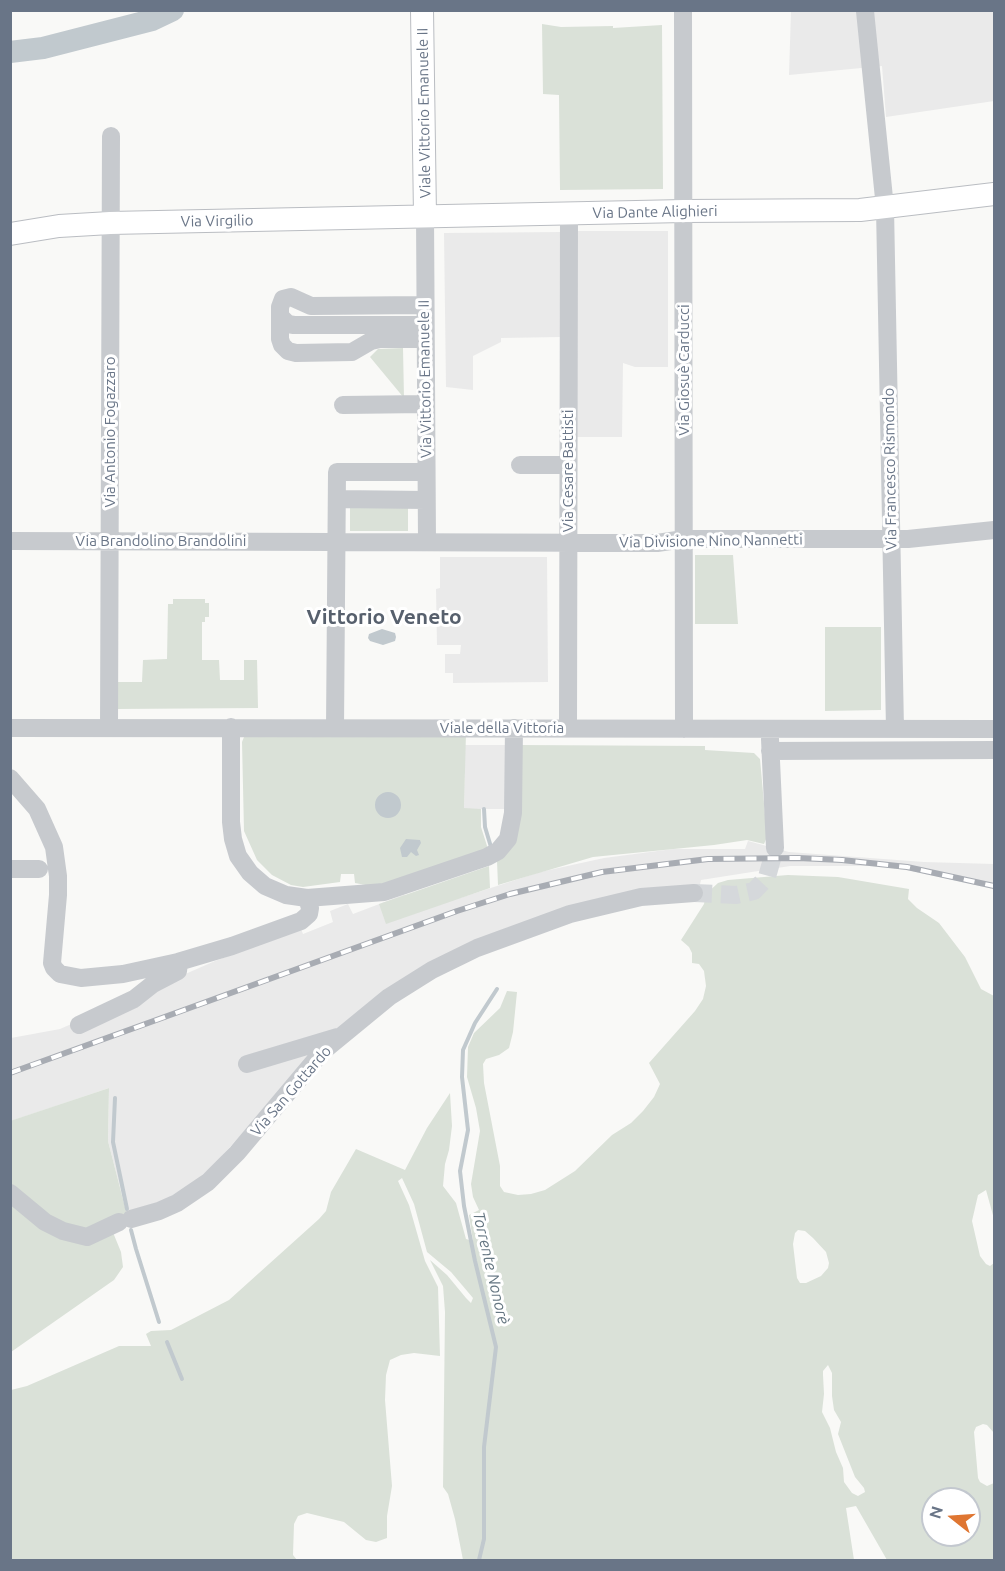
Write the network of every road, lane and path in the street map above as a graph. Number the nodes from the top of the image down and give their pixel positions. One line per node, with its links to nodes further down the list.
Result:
1 (422, 10): 9 (main road, Viale Vittorio Emanuele II)
2 (683, 10): 7 (street, Via Giosuè Carducci)
3 (865, 11): 6 (street)
4 (111, 136): 10 (street, Via Antonio Fogazzaro)
5 (994, 194): 6 (main road, Via Dante Alighieri)
6 (885, 208): 7 (main road, Via Dante Alighieri); 24 (street, Via Francesco Rismondo)
7 (684, 211): 8 (main road, Via Dante Alighieri); 22 (street, Via Giosuè Carducci)
8 (569, 214): 9 (main road, Via Dante Alighieri); 18 (street, Via Cesare Battisti)
9 (425, 216): 10 (main road, Via Virgilio); 12 (street, Via Vittorio Emanuele II)
10 (110, 223): 11 (main road, Via Virgilio); 23 (street, Via Antonio Fogazzaro)
11 (10, 234)
12 (424, 305): 13 (street); 14 (street, Via Vittorio Emanuele II)
13 (280, 316): 14 (street); 14 (street)
14 (424, 332): 15 (street, Via Vittorio Emanuele II)
15 (425, 404): 16 (street); 20 (street, Via Vittorio Emanuele II)
16 (344, 405)
17 (520, 465): 18 (street)
18 (568, 465): 28 (street, Via Cesare Battisti)
19 (337, 485): 20 (street); 20 (street); 26 (street)
20 (426, 485): 27 (street, Via Vittorio Emanuele II)
21 (994, 530): 24 (street, Via Divisione Nino Nannetti)
22 (684, 539): 24 (street, Via Divisione Nino Nannetti); 28 (street, Via Divisione Nino Nannetti); 35 (street, Via Giosuè Carducci)
23 (110, 540): 25 (street, Via Brandolino Brandolini); 26 (street, Via Brandolino Brandolini); 31 (street, Via Antonio Fogazzaro)
24 (892, 540): 37 (street, Via Francesco Rismondo)
25 (10, 541)
26 (335, 542): 27 (street, Via Divisione Nino Nannetti); 32 (street)
27 (427, 542): 28 (street, Via Divisione Nino Nannetti)
28 (568, 543): 34 (street, Via Cesare Battisti)
29 (231, 727): 31 (street, Viale della Vittoria); 32 (street, Viale della Vittoria); 46 (street)
30 (10, 728): 31 (street, Viale della Vittoria)
31 (109, 728)
32 (334, 728): 33 (street, Viale della Vittoria)
33 (514, 728): 34 (street, Viale della Vittoria); 46 (street)
34 (568, 728): 35 (street, Viale della Vittoria)
35 (684, 729): 36 (street, Viale della Vittoria)
36 (770, 729): 37 (street, Viale della Vittoria); 40 (street)
37 (895, 729): 38 (street, Viale della Vittoria)
38 (994, 729)
39 (994, 750): 40 (street)
40 (770, 751): 42 (street)
41 (10, 778): 47 (street)
42 (775, 848)
43 (10, 869): 44 (street)
44 (39, 869)
45 (694, 893): 49 (street, Via San Gottardo)
46 (307, 898): 47 (street)
47 (178, 962): 48 (street)
48 (79, 1025)
49 (340, 1036): 50 (street); 51 (street, Via San Gottardo)
50 (247, 1064)
51 (10, 1193)

